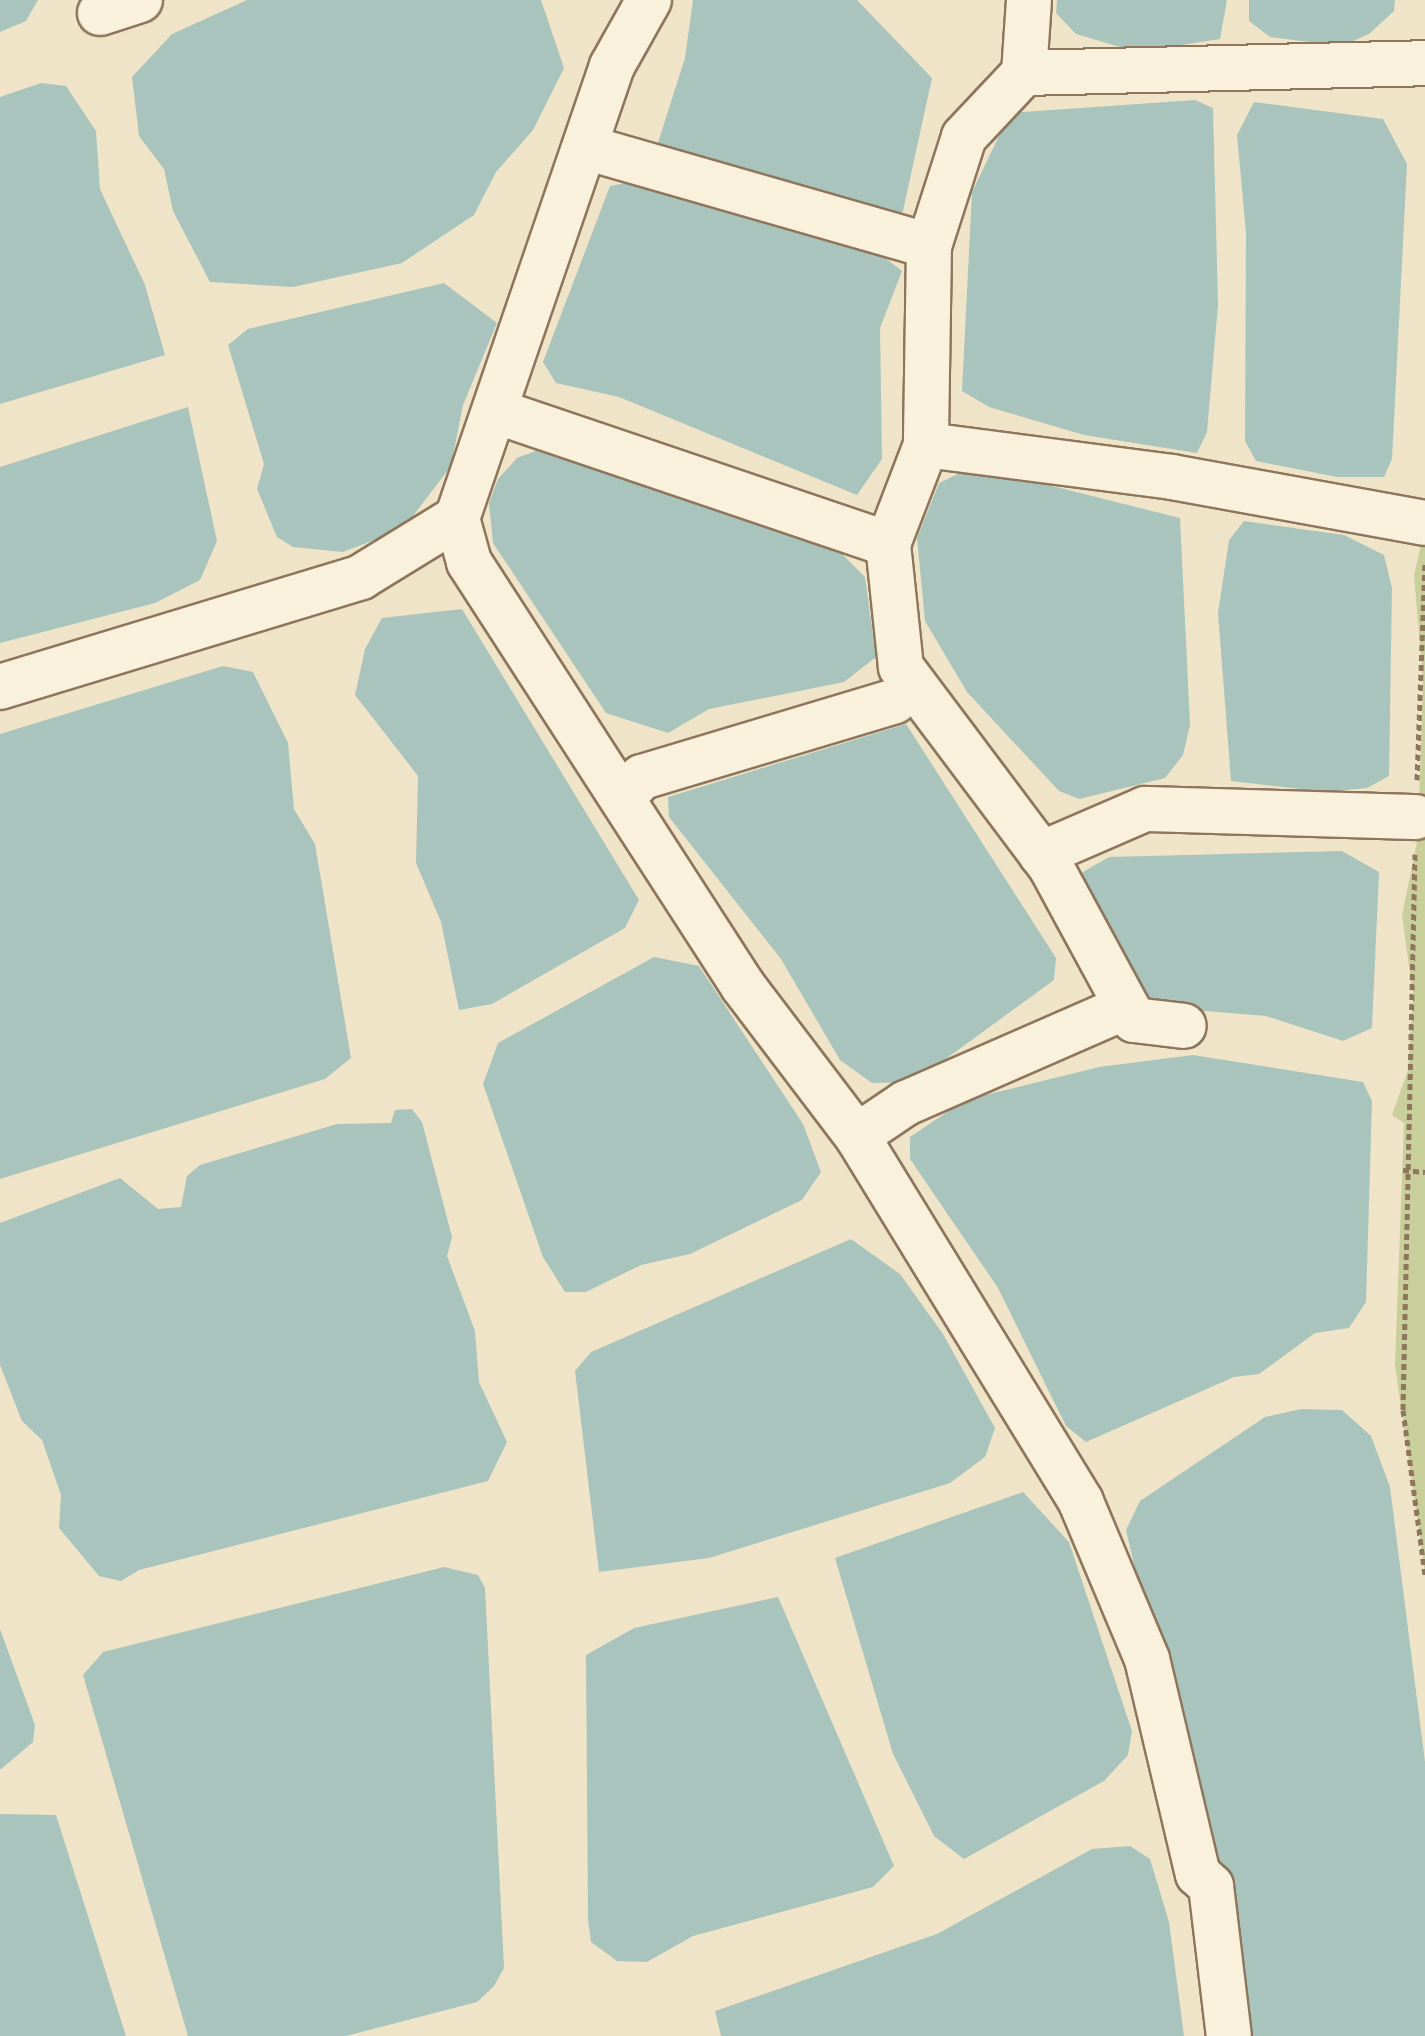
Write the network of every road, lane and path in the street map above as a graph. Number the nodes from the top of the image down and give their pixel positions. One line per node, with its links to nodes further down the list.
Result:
1 (649, 0): 5 (lane)
2 (1029, 0): 4 (lane)
3 (1425, 63): 4 (lane)
4 (1024, 73): 6 (lane)
5 (588, 148): 6 (lane); 7 (lane)
6 (929, 246): 8 (lane)
7 (498, 412): 9 (lane); 11 (lane)
8 (926, 445): 10 (lane); 11 (lane)
9 (457, 518): 14 (lane); 16 (lane)
10 (1425, 523)
11 (888, 544): 18 (lane)
12 (1425, 556): 13 (path)
13 (1424, 638): 17 (path)
14 (0, 687)
15 (895, 701): 16 (lane)
16 (624, 796): 21 (lane)
17 (1416, 817): 18 (lane); 22 (path)
18 (1041, 854): 19 (lane)
19 (1126, 1007): 20 (lane); 21 (lane)
20 (1184, 1026)
21 (857, 1136): 25 (lane)
22 (1403, 1170): 23 (path); 24 (path)
23 (1425, 1172)
24 (1425, 1575)
25 (1229, 2036)

